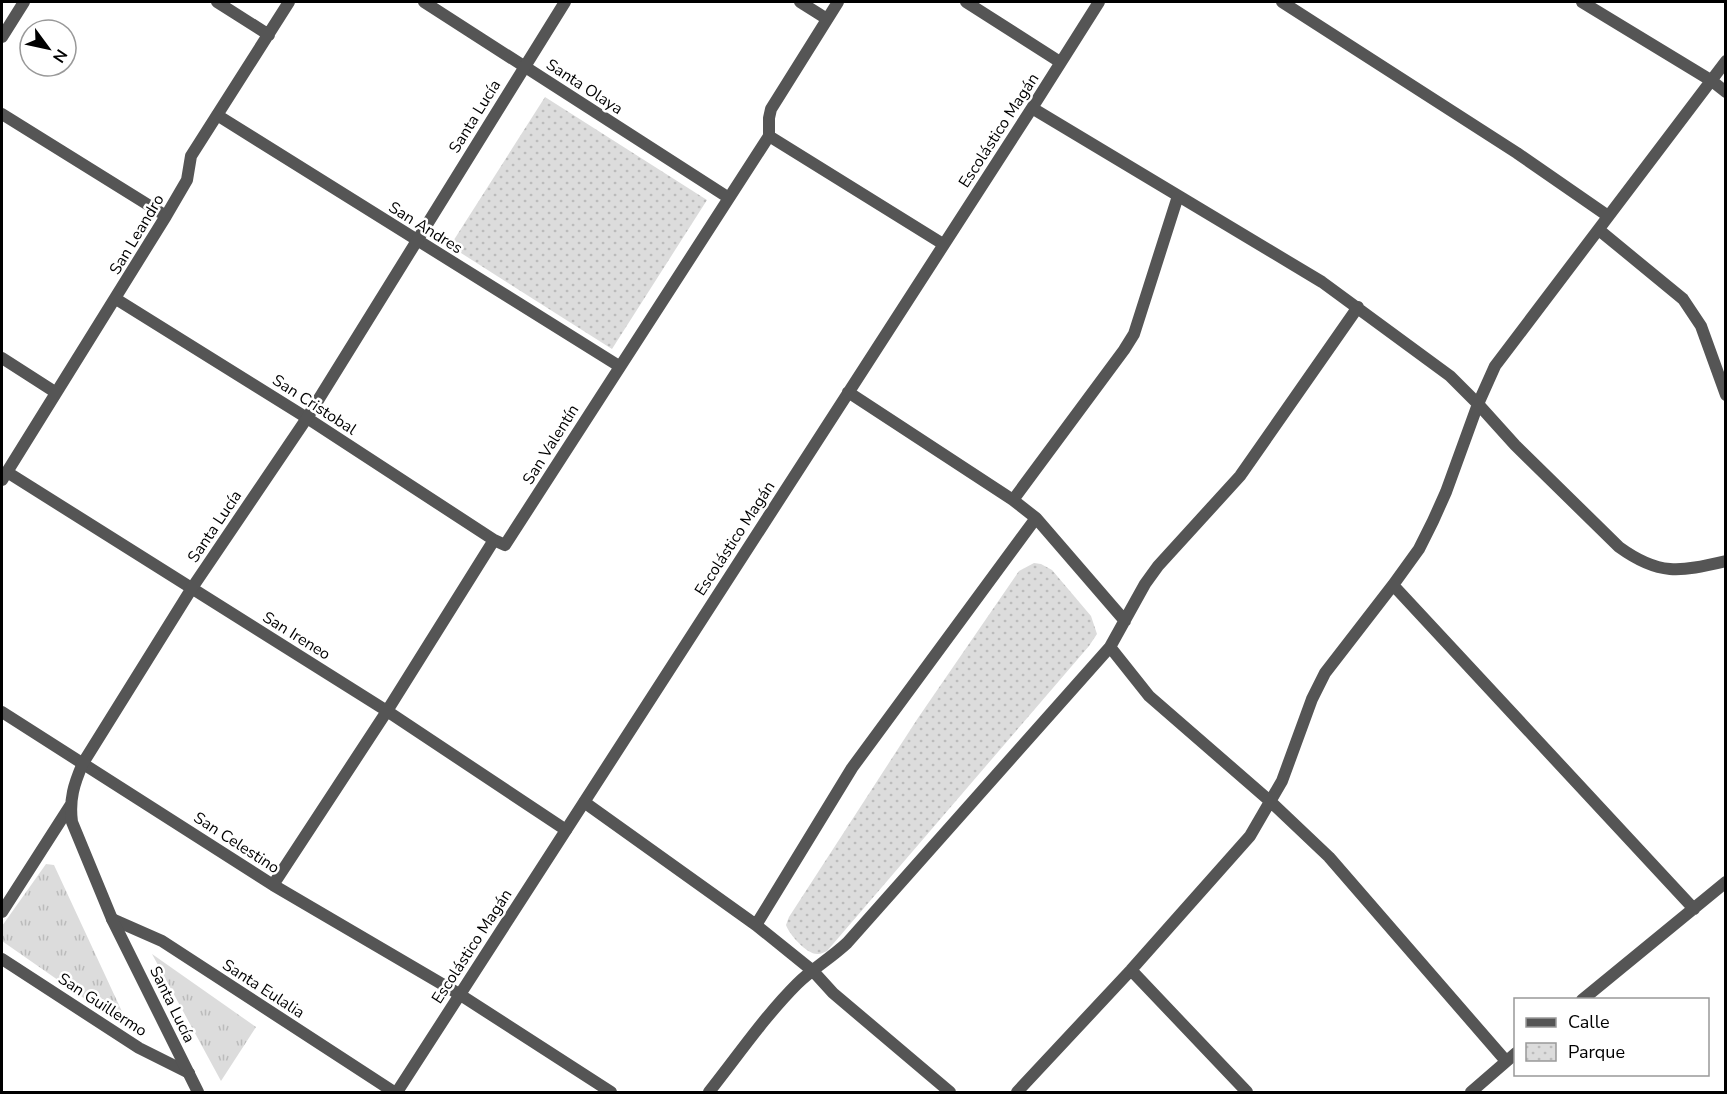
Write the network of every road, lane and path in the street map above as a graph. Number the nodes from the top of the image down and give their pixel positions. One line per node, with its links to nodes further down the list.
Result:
1 (24, 2): 14 (street)
2 (217, 2): 13 (street)
3 (289, 2): 13 (street, San Leandro)
4 (424, 2): 17 (street, Santa Olaya)
5 (565, 2): 17 (street, Santa Lucía)
6 (800, 2): 12 (street)
7 (838, 2): 12 (street, San Valentín)
8 (966, 2): 16 (street)
9 (1099, 2): 16 (street, Escolástico Magán)
10 (1282, 2): 27 (street)
11 (1582, 2): 18 (street)
12 (827, 19): 23 (street, San Valentín)
13 (269, 35): 22 (street, San Leandro)
14 (2, 37)
15 (1725, 61): 18 (street)
16 (1059, 63): 20 (street, Escolástico Magán)
17 (525, 67): 25 (street, Santa Olaya); 29 (street, Santa Lucía)
18 (1712, 81): 19 (street); 27 (street)
19 (1725, 92)
20 (1032, 108): 24 (street); 30 (street, Escolástico Magán)
21 (2, 114): 26 (street)
22 (217, 115): 26 (street, San Leandro); 29 (street, San Andres)
23 (769, 136): 25 (street, San Valentín); 30 (street)
24 (1178, 196): 32 (street); 41 (street)
25 (729, 198): 34 (street, San Valentín)
26 (166, 216): 31 (street, San Leandro)
27 (1608, 216): 28 (street)
28 (1599, 230): 37 (street); 38 (street)
29 (416, 240): 34 (street, San Andres); 39 (street, Santa Lucía)
30 (943, 244): 36 (street, Escolástico Magán)
31 (116, 298): 35 (street, San Leandro); 39 (street, San Cristobal)
32 (1358, 307): 38 (street); 47 (street)
33 (2, 358): 35 (street)
34 (619, 366): 43 (street, San Valentín)
35 (55, 392): 40 (street, San Leandro)
36 (848, 392): 41 (street); 52 (street, Escolástico Magán)
37 (1725, 395)
38 (1478, 404): 44 (street); 45 (street)
39 (307, 418): 43 (street, San Cristobal); 46 (street, Santa Lucía)
40 (4, 476): 46 (street, San Ireneo)
41 (1013, 500): 42 (street)
42 (1036, 518): 47 (street); 61 (street)
43 (494, 540): 49 (street)
44 (1725, 561)
45 (1393, 585): 53 (street); 58 (street)
46 (192, 588): 49 (street, San Ireneo); 51 (street, Santa Lucía)
47 (1125, 621): 48 (street)
48 (1110, 647): 53 (street); 64 (street)
49 (387, 711): 55 (street, San Ireneo); 57 (street)
50 (2, 712): 51 (street, San Celestino)
51 (82, 763): 54 (street, Santa Lucía); 57 (street, San Celestino)
52 (584, 802): 55 (street, Escolástico Magán); 61 (street)
53 (1271, 802): 63 (street); 67 (street)
54 (70, 806): 59 (street); 60 (street, Santa Lucía)
55 (566, 830): 65 (street, Escolástico Magán)
56 (1725, 882): 58 (street)
57 (273, 885): 65 (street, San Celestino)
58 (1694, 909): 66 (street)
59 (2, 912)
60 (112, 919): 68 (street, Santa Lucía); 70 (street, Santa Eulalia)
61 (756, 925): 64 (street)
62 (2, 959): 68 (street, San Guillermo)
63 (1131, 970): 74 (street); 75 (street)
64 (813, 971): 72 (street); 73 (street)
65 (459, 994): 70 (street, Escolástico Magán); 71 (street, San Celestino)
66 (1583, 998)
67 (1510, 1057): 76 (street)
68 (189, 1073): 69 (street, Santa Lucía)
69 (198, 1092)
70 (395, 1092)
71 (611, 1092)
72 (709, 1092)
73 (950, 1092)
74 (1017, 1092)
75 (1247, 1092)
76 (1471, 1092)

